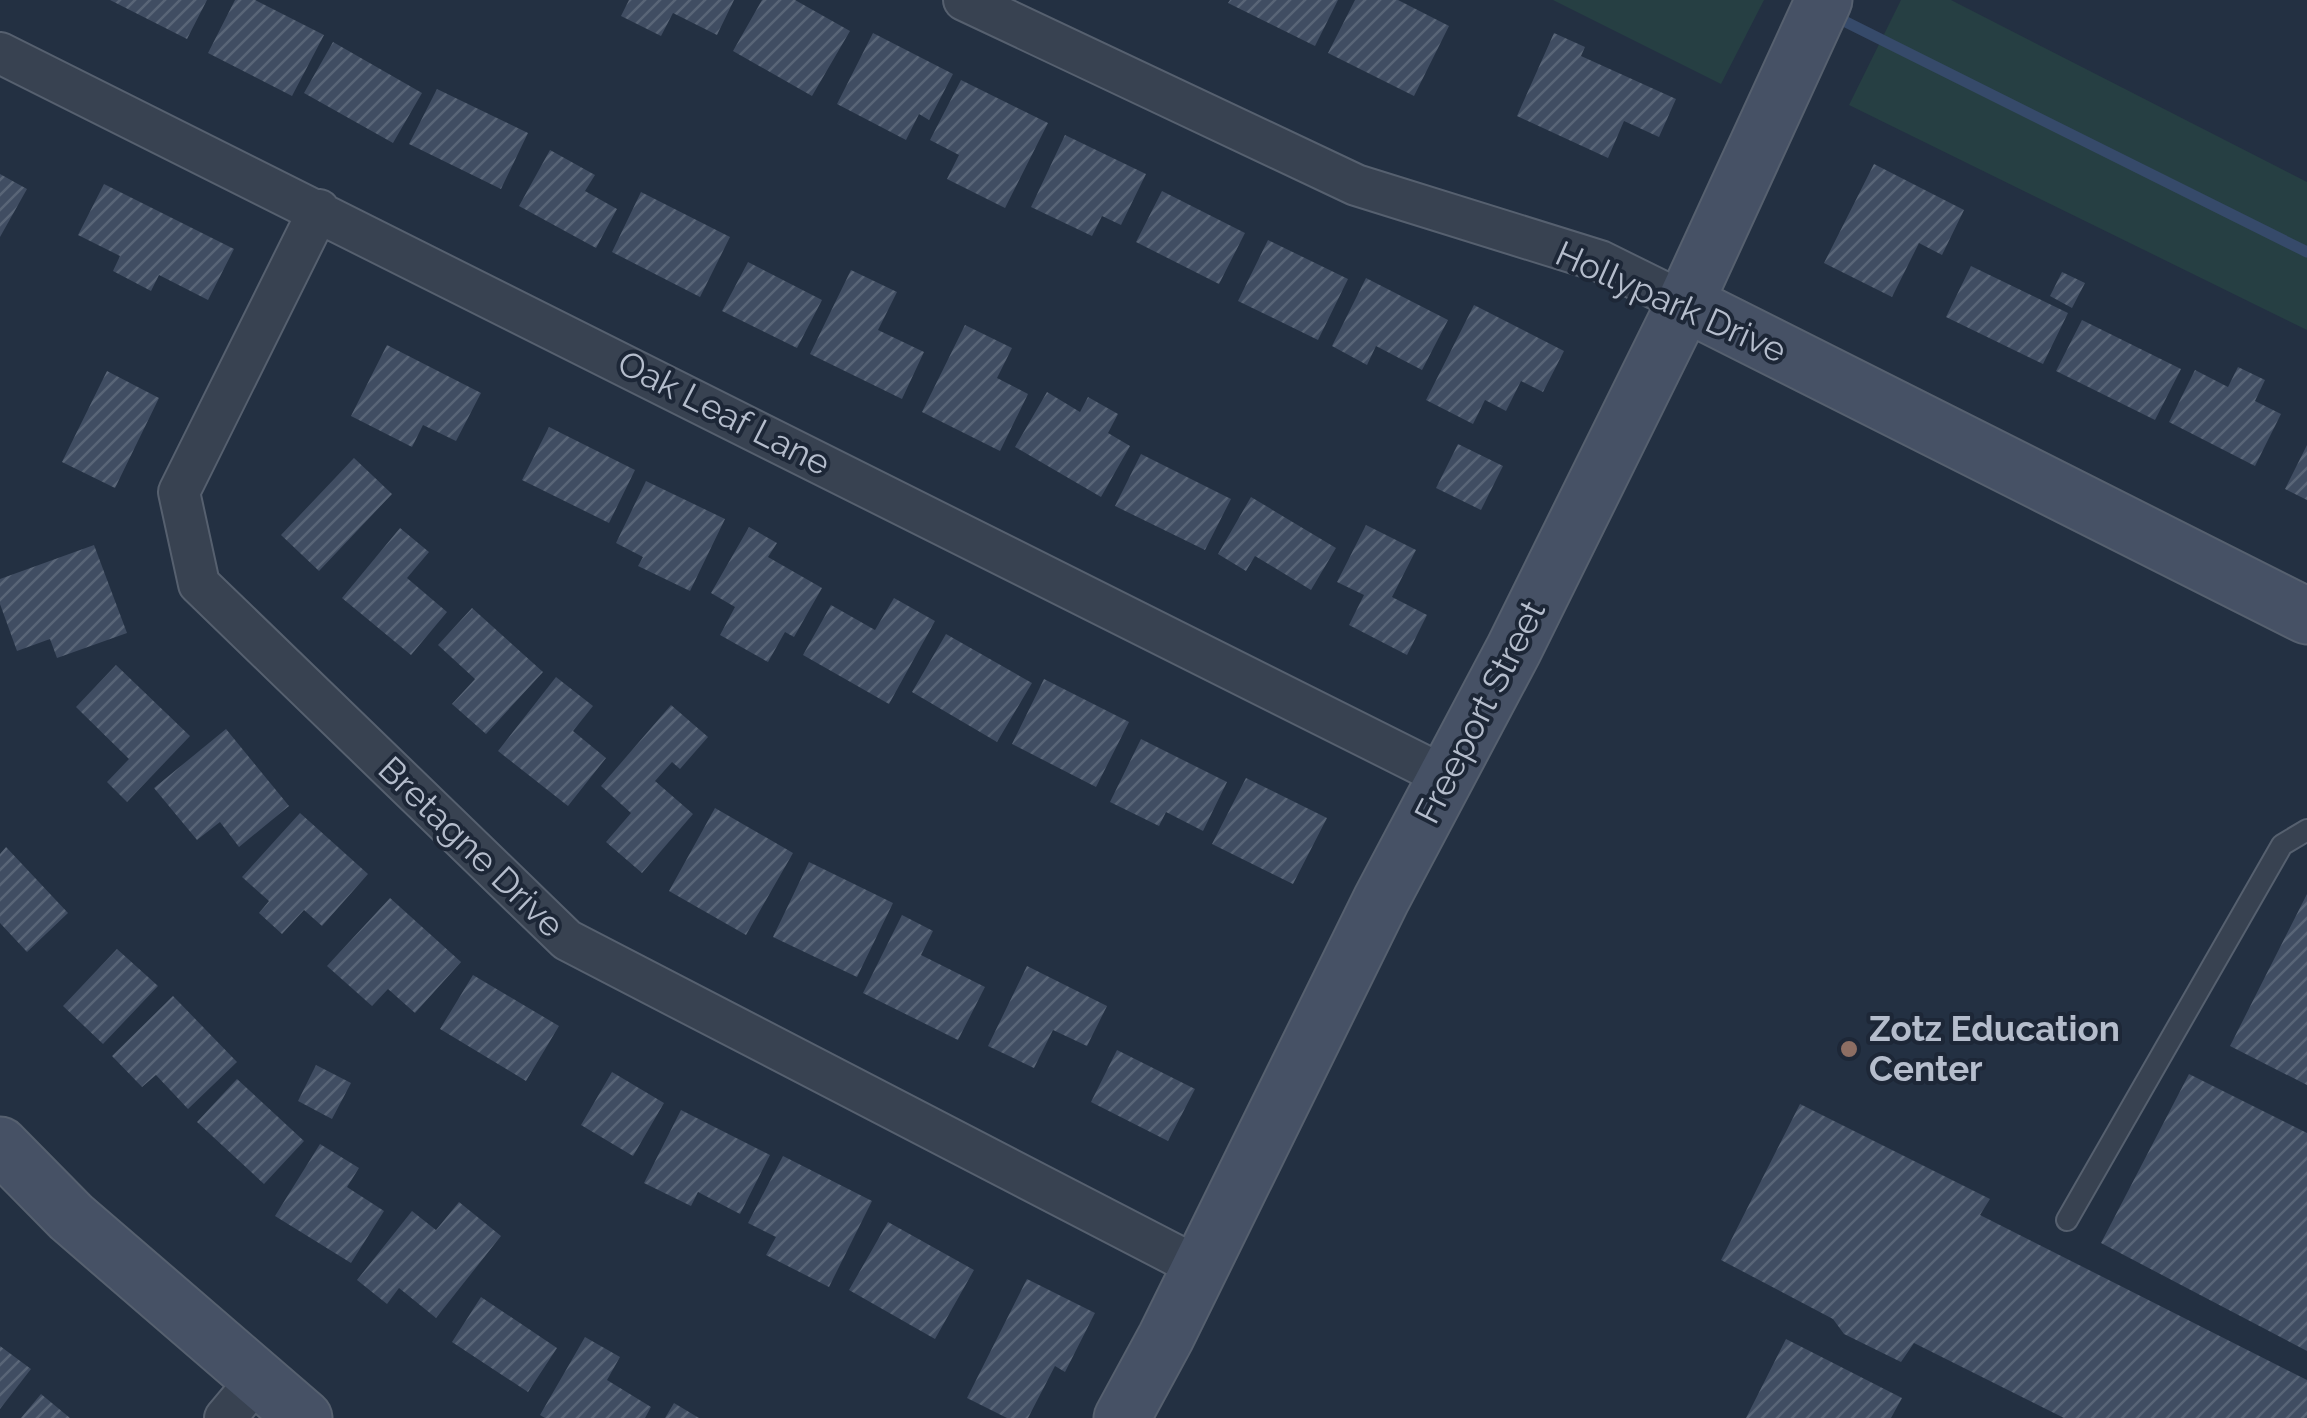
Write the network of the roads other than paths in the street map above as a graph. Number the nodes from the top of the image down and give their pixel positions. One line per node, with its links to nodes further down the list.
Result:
1 (964, 0): 5 (street, Hollypark Drive)
2 (1824, 0): 5 (main road, Freeport Street)
3 (0, 53): 4 (street, Oak Leaf Lane)
4 (319, 210): 7 (street, Oak Leaf Lane); 11 (street, Bretagne Drive)
5 (1685, 303): 6 (main road, Hollypark Drive); 7 (main road, Freeport Street)
6 (2307, 616)
7 (1446, 777): 11 (main road, Freeport Street)
8 (2307, 830): 10 (lane)
9 (0, 1146): 12 (main road)
10 (2067, 1220)
11 (1200, 1268): 14 (main road, Freeport Street)
12 (241, 1399): 13 (main road)
13 (304, 1418)
14 (1122, 1418)

